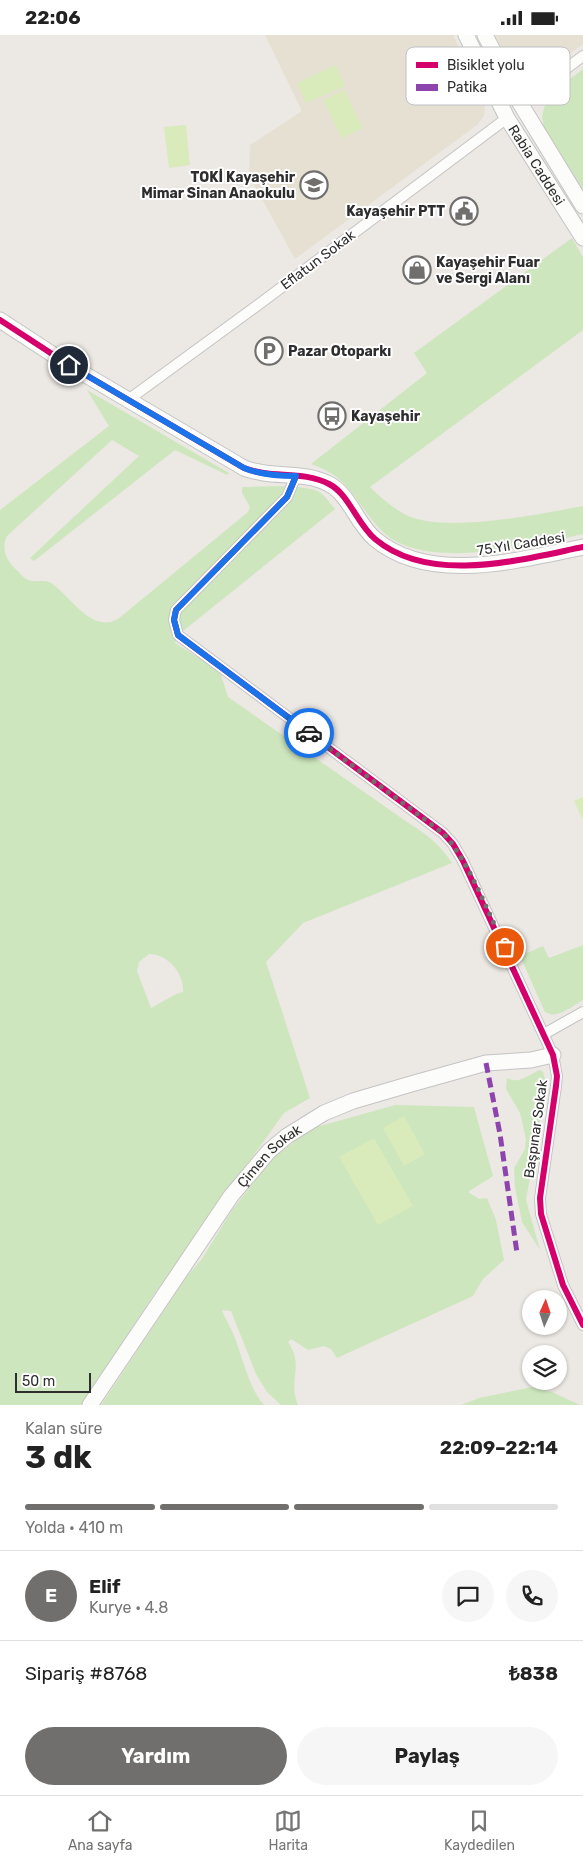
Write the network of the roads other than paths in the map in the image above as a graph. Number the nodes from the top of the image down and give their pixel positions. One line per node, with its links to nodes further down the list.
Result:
1 (466, 35): 3 (street, Rabia Caddesi)
2 (485, 35): 4 (street, Rabia Caddesi)
3 (472, 47)
4 (491, 47)
5 (583, 56): 6 (street)
6 (570, 66)
7 (501, 105): 9 (street, Rabia Caddesi)
8 (521, 105): 10 (street, Rabia Caddesi)
9 (507, 118): 11 (street, Rabia Caddesi); 13 (street, Eflatun Sokak)
10 (583, 206)
11 (583, 238)
12 (0, 320): 13 (street, 75.Yıl Caddesi)
13 (128, 400): 14 (street, 75.Yıl Caddesi)
14 (296, 476): 15 (street, 75.Yıl Caddesi); 17 (street, Başpınar Sokak)
15 (583, 547)
16 (583, 1012): 17 (street)
17 (544, 1034): 18 (street, Başpınar Sokak)
18 (553, 1055): 19 (street, Başpınar Sokak); 20 (street, Çimen Sokak)
19 (583, 1325)
20 (90, 1405)

